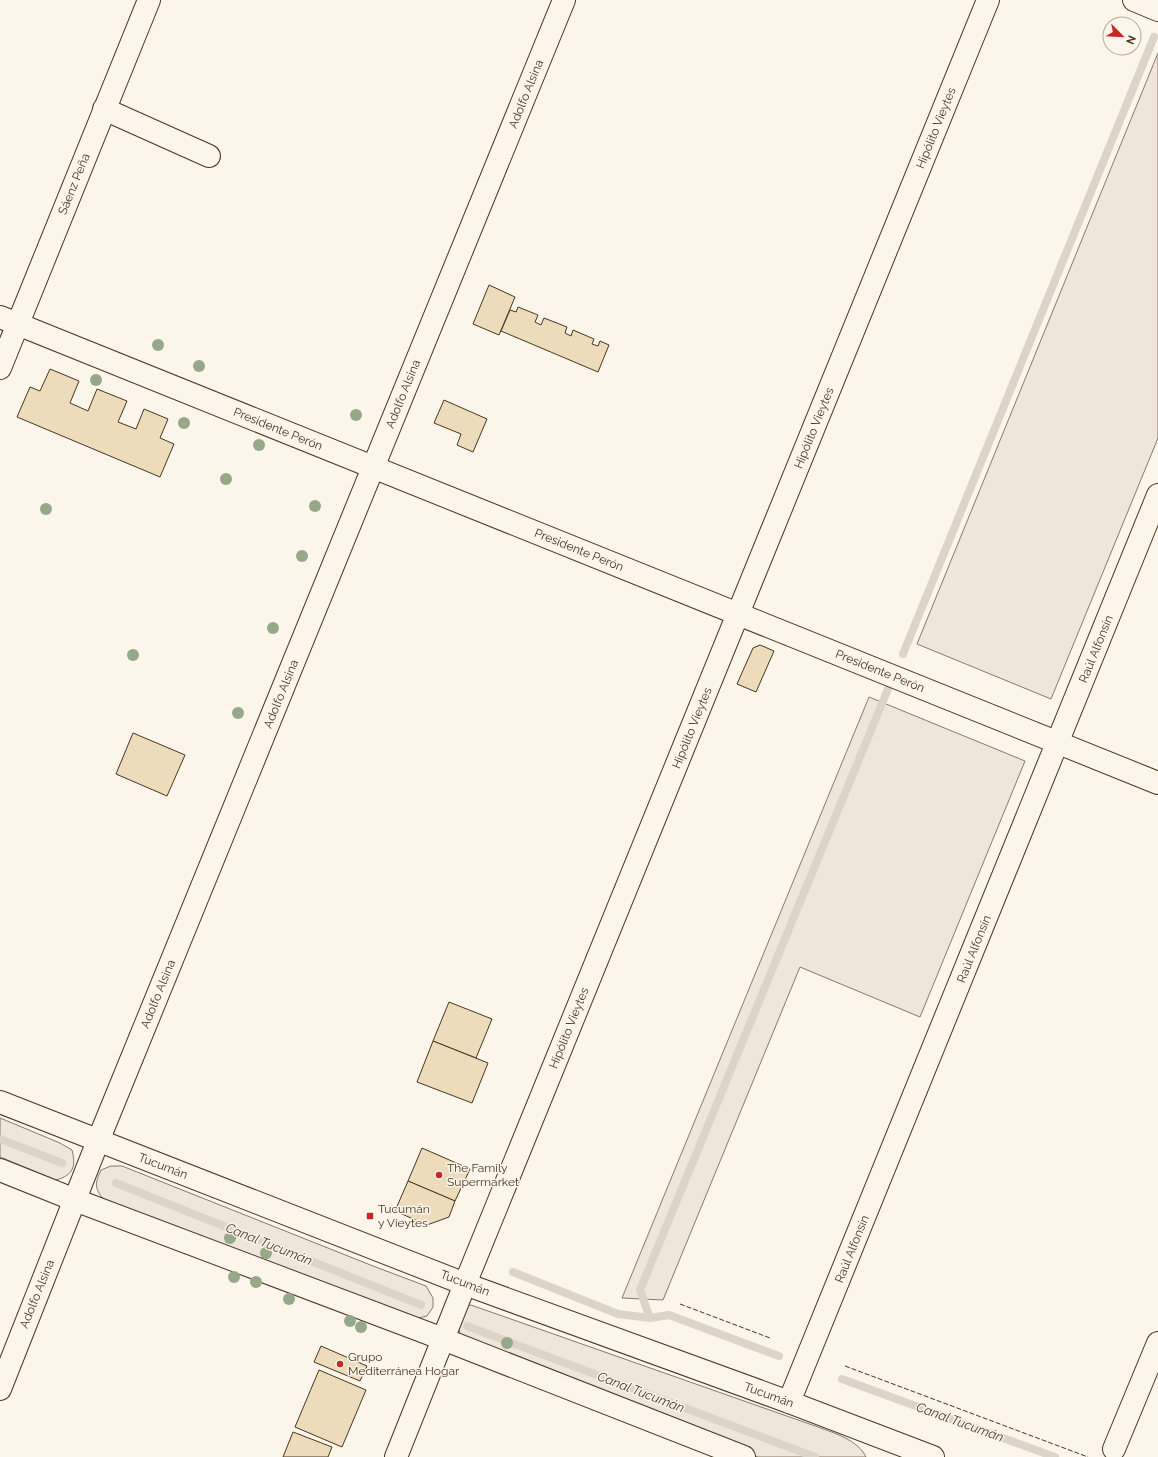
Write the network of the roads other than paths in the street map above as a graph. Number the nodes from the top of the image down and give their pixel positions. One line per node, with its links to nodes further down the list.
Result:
1 (149, 0): 6 (street, Sáenz Peña)
2 (564, 0): 10 (street, Adolfo Alsina)
3 (988, 0): 12 (street, Hipólito Vieytes)
4 (1134, 0): 5 (street)
5 (1158, 10)
6 (104, 109): 7 (street); 8 (street, Sáenz Peña)
7 (209, 156)
8 (9, 320): 9 (street, Sáenz Peña); 10 (street, Presidente Perón)
9 (0, 368)
10 (374, 467): 12 (street, Presidente Perón); 16 (street, Adolfo Alsina)
11 (1158, 495): 13 (street, Raúl Alfonsín)
12 (738, 614): 13 (street, Presidente Perón); 19 (street, Hipólito Vieytes)
13 (1058, 742): 14 (street, Presidente Perón); 23 (street, Raúl Alfonsín)
14 (1158, 783)
15 (0, 1102): 16 (street, Tucumán)
16 (98, 1141): 18 (street, Adolfo Alsina); 19 (street, Tucumán)
17 (0, 1170): 18 (street)
18 (75, 1200): 20 (street); 22 (street, Adolfo Alsina)
19 (465, 1284): 20 (street, Hipólito Vieytes); 23 (street, Tucumán)
20 (443, 1339): 26 (street, Hipólito Vieytes); 27 (street)
21 (1158, 1343): 24 (street)
22 (0, 1389)
23 (790, 1402): 25 (street, Tucumán)
24 (1114, 1449)
25 (897, 1451): 28 (street, Tucumán)
26 (396, 1457)
27 (744, 1457)
28 (933, 1457)

